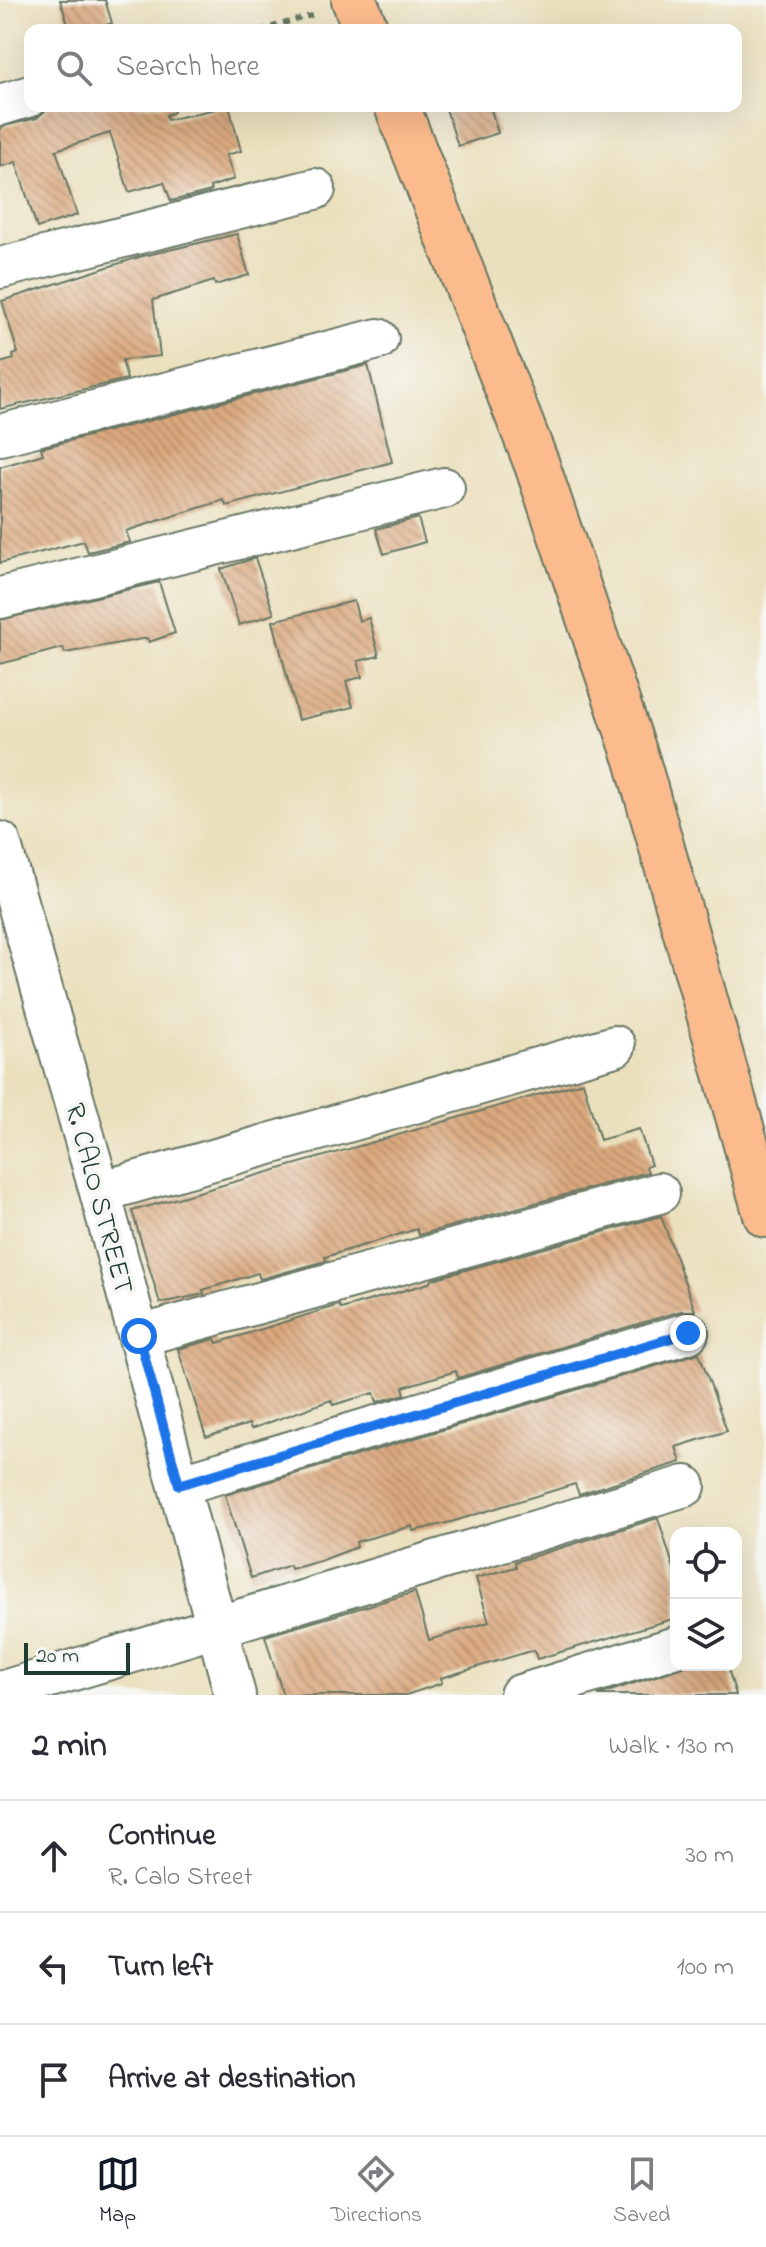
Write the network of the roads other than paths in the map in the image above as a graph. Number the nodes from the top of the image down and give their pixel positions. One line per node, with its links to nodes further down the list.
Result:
1 (24, 98): 2 (street)
2 (0, 105)
3 (399, 112): 14 (main road)
4 (315, 189): 5 (street)
5 (0, 268)
6 (378, 339): 7 (street)
7 (0, 435)
8 (444, 488): 9 (street)
9 (0, 598)
10 (0, 842): 12 (street, R. CALO STREET)
11 (615, 1046): 12 (street)
12 (100, 1192): 16 (street, R. CALO STREET)
13 (659, 1193): 16 (street)
14 (766, 1215)
15 (688, 1333): 17 (street)
16 (139, 1336): 17 (street, R. CALO STREET)
17 (179, 1485): 19 (street, R. CALO STREET)
18 (685, 1486): 19 (street)
19 (217, 1626): 21 (street); 22 (street, R. CALO STREET)
20 (670, 1649): 23 (street)
21 (20, 1690)
22 (235, 1695)
23 (520, 1695)

